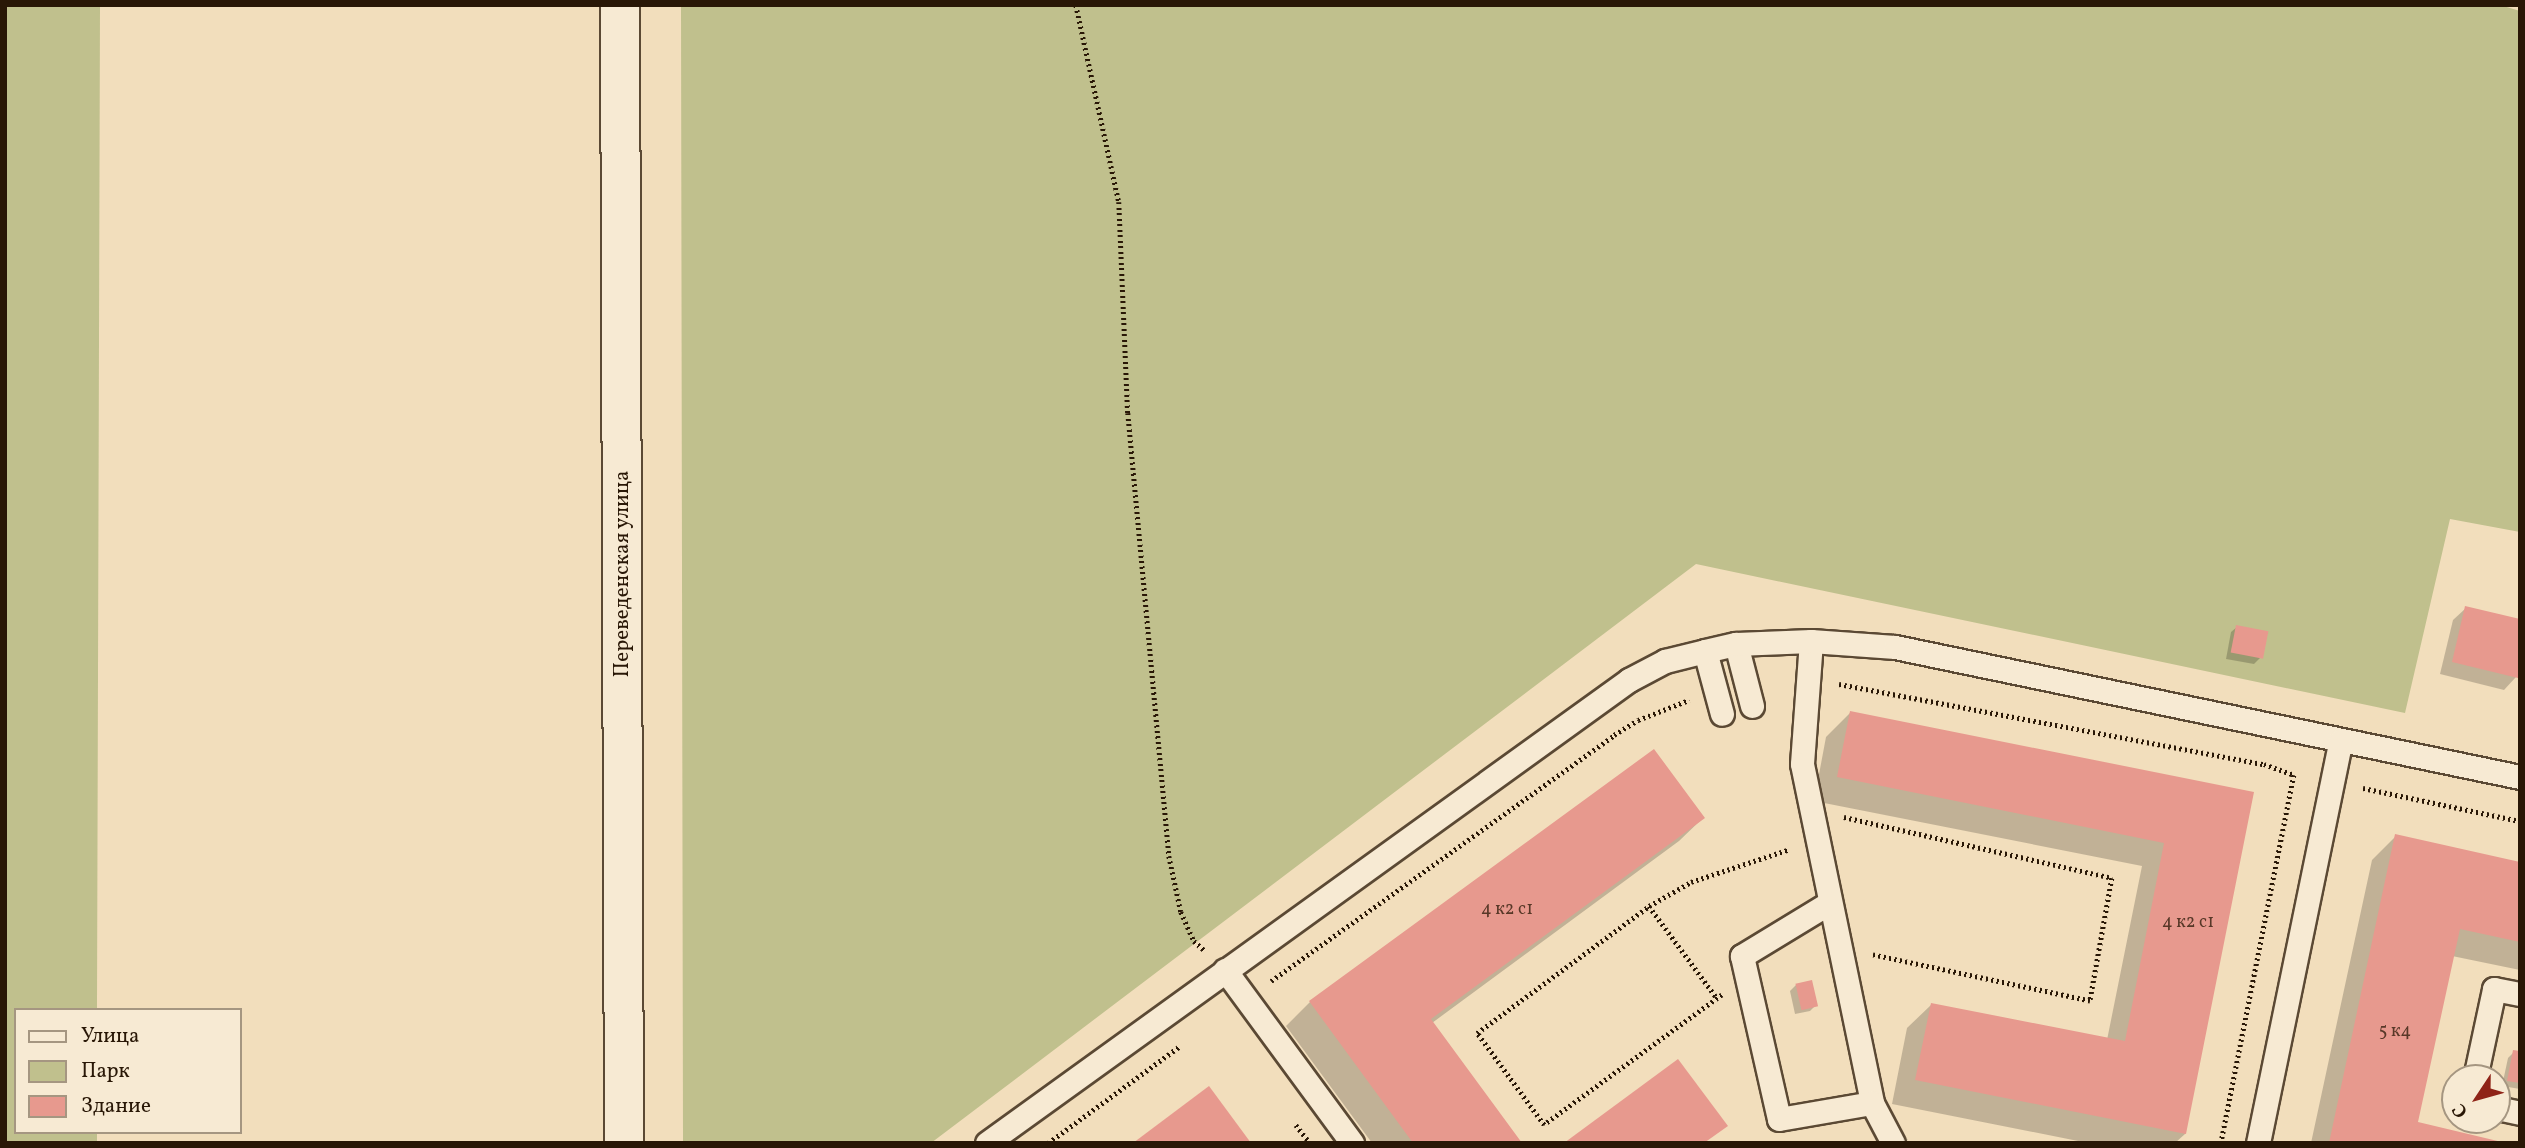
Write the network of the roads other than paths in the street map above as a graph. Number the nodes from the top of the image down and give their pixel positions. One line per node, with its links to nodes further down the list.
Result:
1 (620, 5): 14 (street, Переведенская улица)
2 (1811, 641): 3 (lane); 7 (lane); 9 (lane)
3 (1736, 644): 4 (lane); 6 (lane)
4 (1705, 651): 5 (lane); 10 (lane)
5 (1719, 703)
6 (1752, 706)
7 (2341, 740): 8 (lane); 18 (lane)
8 (2520, 777)
9 (1829, 903): 13 (lane); 13 (lane)
10 (1225, 970): 15 (lane); 16 (lane)
11 (2520, 994): 12 (lane)
12 (2478, 1064)
13 (1872, 1103): 17 (lane)
14 (624, 1143)
15 (987, 1143)
16 (1352, 1143)
17 (1893, 1143)
18 (2258, 1143)

